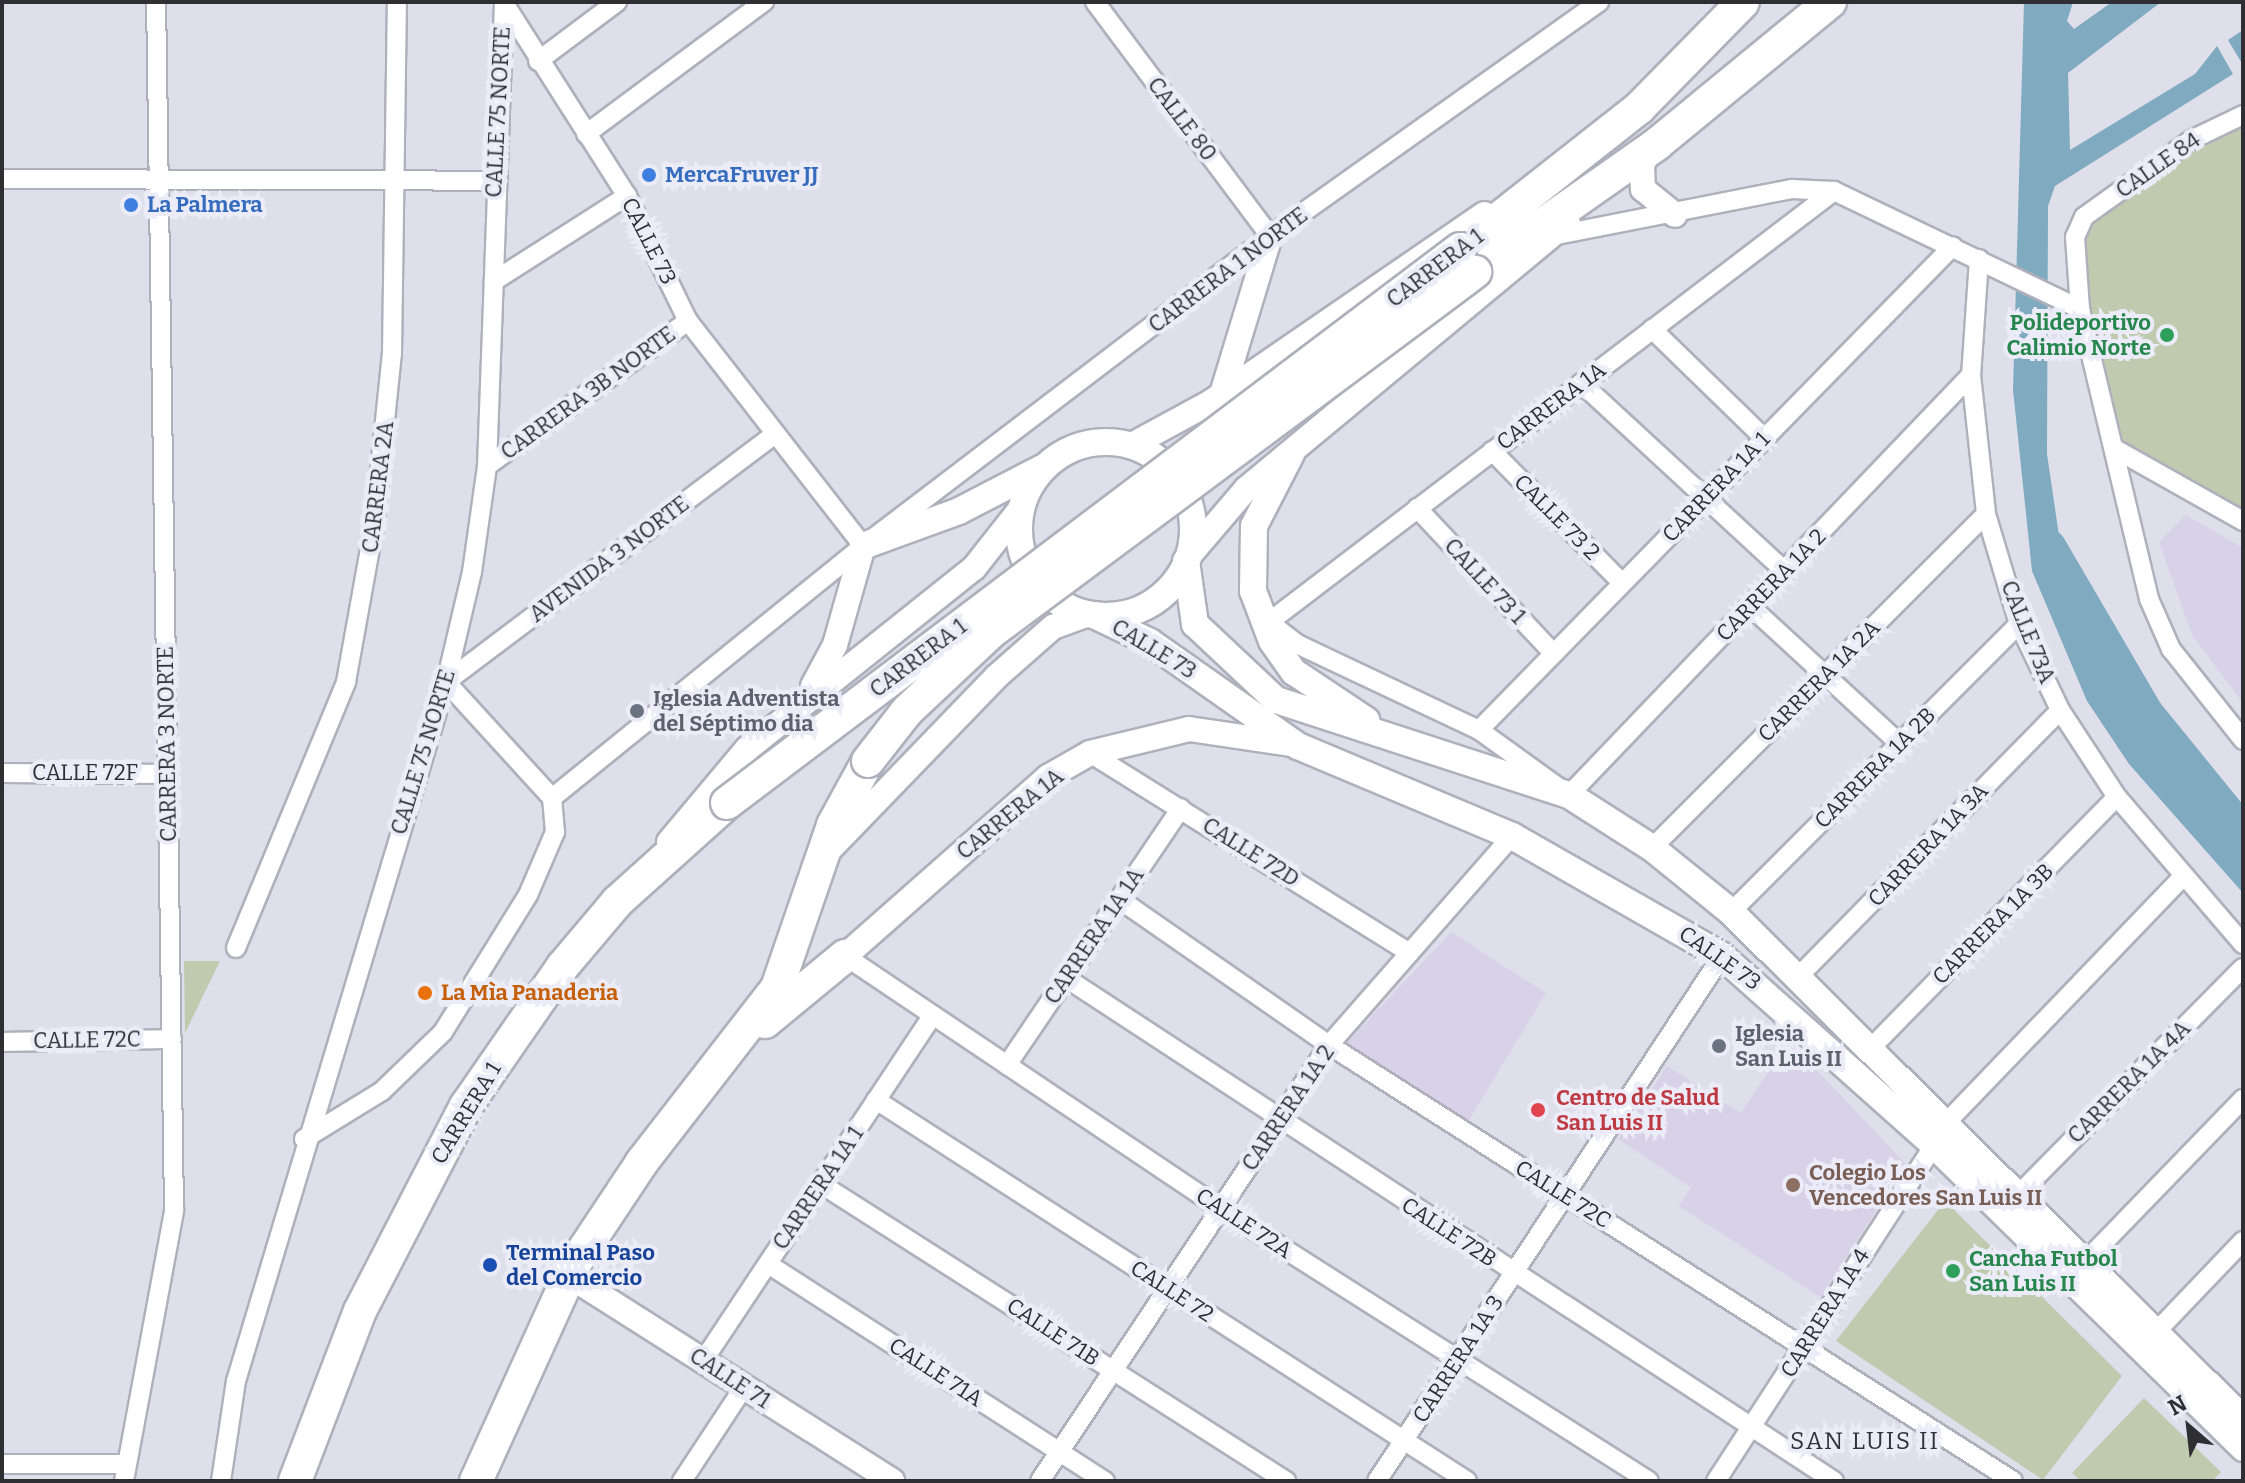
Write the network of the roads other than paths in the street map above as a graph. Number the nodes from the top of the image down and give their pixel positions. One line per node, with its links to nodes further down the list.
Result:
1 (156, 2): 16 (street, CARRERA 3 NORTE)
2 (397, 2): 17 (street, CARRERA 2A)
3 (617, 2): 10 (street)
4 (764, 2): 12 (street)
5 (1095, 2): 22 (street, CALLE 80)
6 (1599, 2): 22 (street, CARRERA 1 NORTE)
7 (1743, 2): 14 (highway, CARRERA 1)
8 (1830, 2): 13 (highway, CARRERA 1)
9 (504, 3): 10 (street, CALLE 73); 18 (street, CALLE 75 NORTE)
10 (538, 61): 12 (street, CALLE 73)
11 (2243, 115): 28 (street, CALLE 84)
12 (586, 134): 20 (street, CALLE 73)
13 (1657, 144): 21 (street); 23 (street); 26 (highway, CARRERA 1)
14 (1577, 161): 26 (highway, CARRERA 1); 33 (street)
15 (2, 179): 16 (street)
16 (159, 180): 17 (street); 67 (street, CARRERA 3 NORTE)
17 (393, 180): 18 (street); 80 (street, CARRERA 2A)
18 (493, 181): 27 (street, CALLE 75 NORTE)
19 (1834, 191): 21 (street); 24 (street); 30 (street, CARRERA 1A)
20 (627, 196): 27 (street); 29 (street, CALLE 73)
21 (1675, 215): 23 (street)
22 (1270, 236): 33 (street); 47 (street, CARRERA 1 NORTE)
23 (1552, 236): 39 (street)
24 (1953, 246): 25 (street); 35 (street, CARRERA 1A 1)
25 (1979, 259): 28 (street); 31 (street, CALLE 73A)
26 (1467, 261): 74 (highway, CARRERA 1, bridge); 75 (highway, CARRERA 1, bridge)
27 (494, 281): 41 (street, CALLE 75 NORTE)
28 (2080, 309): 37 (street)
29 (688, 321): 34 (street, CALLE 73); 41 (street, CARRERA 3B NORTE)
30 (1652, 329): 32 (street, CARRERA 1A); 35 (street)
31 (1971, 375): 45 (street, CALLE 73A); 49 (street, CARRERA 1A 2)
32 (1581, 383): 38 (street, CARRERA 1A); 42 (street)
33 (1222, 395): 36 (street)
34 (772, 436): 47 (street, CALLE 73); 57 (street, AVENIDA 3 NORTE)
35 (1764, 438): 42 (street, CARRERA 1A 1)
36 (1130, 446): 40 (main road); 48 (main road)
37 (2117, 450): 46 (street); 62 (street)
38 (1492, 451): 44 (street, CARRERA 1A); 50 (street, CALLE 73 2)
39 (1291, 454): 48 (street); 53 (main road)
40 (1048, 464): 43 (main road); 47 (main road)
41 (487, 466): 57 (street, CALLE 75 NORTE)
42 (1705, 498): 49 (street); 50 (street, CARRERA 1A 1)
43 (1022, 507): 52 (main road); 58 (street)
44 (1417, 508): 53 (street, CARRERA 1A); 55 (street, CALLE 73 1)
45 (1986, 514): 54 (street, CALLE 73A); 56 (street, CARRERA 1A 2A)
46 (2243, 521)
47 (863, 546): 58 (street); 70 (street, CARRERA 1 NORTE)
48 (1187, 559): 52 (main road); 60 (main road, CALLE 73)
49 (1785, 571): 51 (street, CARRERA 1A 2)
50 (1622, 583): 55 (street, CARRERA 1A 1)
51 (1751, 607): 56 (street); 68 (street, CARRERA 1A 2)
52 (1091, 614): 64 (main road, CALLE 73); 74 (street)
53 (1269, 622): 60 (main road); 61 (street)
54 (2019, 624): 59 (street, CALLE 73A); 63 (street, CARRERA 1A 2B)
55 (1553, 653): 61 (street, CARRERA 1A 1)
56 (1825, 675): 63 (street); 73 (street, CARRERA 1A 2A)
57 (446, 682): 70 (street); 98 (street, CALLE 75 NORTE)
58 (806, 696): 75 (street)
59 (2060, 710): 69 (street, CALLE 73A); 86 (street, CARRERA 1A 3A)
60 (1383, 730): 68 (main road, CALLE 73)
61 (1479, 730): 68 (street)
62 (2243, 740)
63 (1900, 744): 78 (street, CARRERA 1A 2B)
64 (1298, 746): 65 (street, CARRERA 1A); 72 (main road, CALLE 73)
65 (1090, 753): 71 (street, CALLE 72D); 82 (street, CARRERA 1A)
66 (2, 773): 67 (street, CALLE 72F)
67 (168, 774): 88 (street, CARRERA 3 NORTE)
68 (1569, 795): 73 (main road, CALLE 73)
69 (2117, 797): 76 (street, CALLE 73A); 92 (street, CARRERA 1A 3B)
70 (552, 798): 98 (street)
71 (1181, 808): 77 (street, CARRERA 1A 1A); 81 (street, CALLE 72D)
72 (1512, 836): 81 (street, CARRERA 1A 2); 83 (main road, CALLE 73)
73 (1652, 848): 78 (main road, CALLE 73)
74 (819, 862): 89 (highway, CARRERA 1)
75 (653, 864): 124 (highway, CARRERA 1)
76 (2182, 878): 79 (street, CALLE 73A); 97 (street, CARRERA 1A 4)
77 (1119, 899): 85 (street, CARRERA 1A 1A); 91 (street, CALLE 72C)
78 (1731, 912): 86 (main road, CALLE 73)
79 (2243, 944)
80 (236, 948)
81 (1410, 953): 91 (street, CARRERA 1A 2)
82 (845, 956): 87 (street, CALLE 72A); 89 (highway)
83 (1722, 956): 97 (main road, CALLE 73); 100 (street, CARRERA 1A 3)
84 (2243, 968): 101 (street, CARRERA 1A 4A)
85 (1066, 978): 93 (street, CARRERA 1A 1A); 96 (street, CALLE 72B)
86 (1795, 980): 92 (main road, CALLE 73)
87 (933, 1015): 93 (street, CALLE 72A); 95 (street, CARRERA 1A 1)
88 (172, 1039): 90 (street, CALLE 72C); 121 (street, CARRERA 3 NORTE)
89 (744, 1039): 107 (highway, CARRERA 1)
90 (2, 1042)
91 (1329, 1045): 96 (street, CARRERA 1A 2); 100 (street, CALLE 72C)
92 (1869, 1050): 97 (main road, CALLE 73)
93 (1007, 1065): 102 (street, CALLE 72A)
94 (2243, 1099): 105 (street)
95 (876, 1100): 99 (street, CARRERA 1A 1); 108 (street, CALLE 72)
96 (1277, 1122): 102 (street, CARRERA 1A 2); 106 (street, CALLE 72B)
97 (1939, 1135): 101 (main road, CALLE 73); 110 (street, CARRERA 1A 4); 118 (main road, CALLE 73)
98 (304, 1139): 123 (street, CALLE 75 NORTE)
99 (821, 1184): 104 (street, CARRERA 1A 1); 113 (street, CALLE 71B)
100 (1565, 1195): 106 (street, CARRERA 1A 3); 110 (street, CALLE 72C)
101 (2016, 1197): 105 (main road, CALLE 73)
102 (1220, 1208): 108 (street, CARRERA 1A 2); 111 (street, CALLE 72A)
103 (2243, 1241): 109 (street)
104 (768, 1264): 112 (street, CARRERA 1A 1); 119 (street, CALLE 71A)
105 (2083, 1264): 109 (main road, CALLE 73)
106 (1515, 1274): 111 (street, CARRERA 1A 3); 116 (street, CALLE 72B)
107 (568, 1275): 112 (street, CALLE 71); 125 (highway, CARRERA 1)
108 (1168, 1288): 113 (street, CARRERA 1A 2); 117 (street, CALLE 72)
109 (2154, 1334): 115 (main road, CALLE 73)
110 (1804, 1347): 116 (street, CARRERA 1A 4); 122 (street, CALLE 72C)
111 (1457, 1360): 117 (street, CARRERA 1A 3); 133 (street, CALLE 72A)
112 (703, 1361): 114 (street, CALLE 71)
113 (1113, 1370): 119 (street, CARRERA 1A 2); 130 (street, CALLE 71B)
114 (744, 1387): 126 (street); 127 (street, CALLE 71)
115 (2238, 1404)
116 (1753, 1427): 134 (street, CARRERA 1A 4); 135 (street, CALLE 72B)
117 (1404, 1440): 131 (street, CARRERA 1A 3); 132 (street, CALLE 72)
118 (2243, 1448)
119 (1059, 1452): 128 (street, CARRERA 1A 2); 129 (street, CALLE 71A)
120 (2, 1464): 121 (street)
121 (126, 1472)
122 (2003, 1478)
123 (221, 1481)
124 (295, 1481)
125 (476, 1481)
126 (682, 1481)
127 (892, 1481)
128 (1040, 1481)
129 (1105, 1481)
130 (1286, 1481)
131 (1377, 1481)
132 (1467, 1481)
133 (1649, 1481)
134 (1716, 1481)
135 (1834, 1481)

